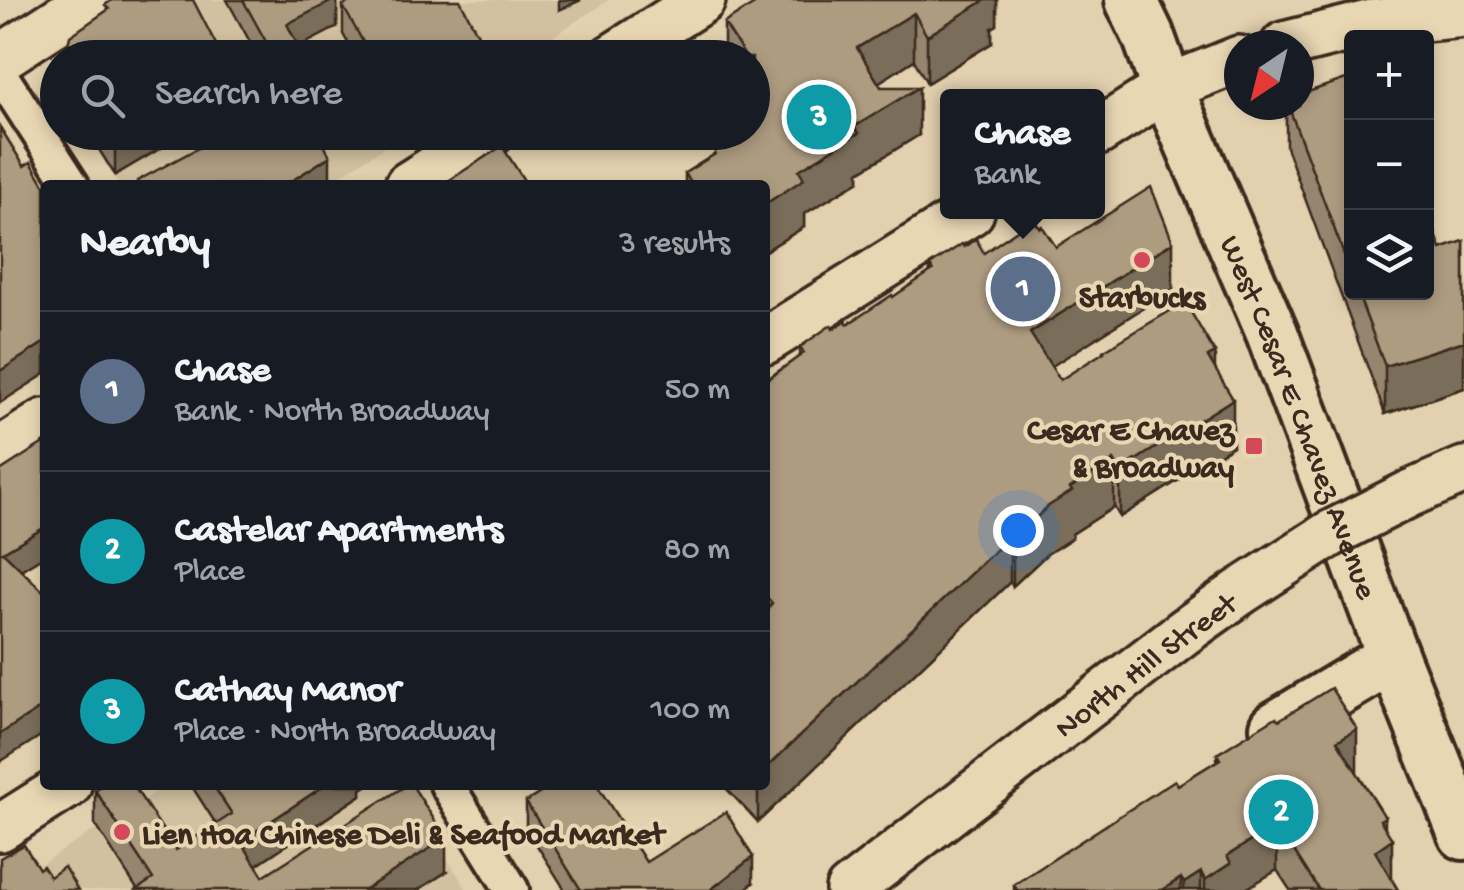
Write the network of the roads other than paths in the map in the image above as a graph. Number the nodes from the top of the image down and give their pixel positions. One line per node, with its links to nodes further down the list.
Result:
1 (90, 0): 7 (main road)
2 (702, 0): 6 (main road)
3 (1131, 0): 10 (main road, West Cesar E Chavez Avenue)
4 (1464, 14): 5 (main road)
5 (1314, 38)
6 (639, 40)
7 (0, 58)
8 (1224, 64): 10 (main road)
9 (0, 74): 12 (street)
10 (1168, 88): 11 (main road); 22 (main road, West Cesar E Chavez Avenue)
11 (1105, 128)
12 (40, 136)
13 (49, 150): 15 (street)
14 (463, 150): 16 (main road)
15 (69, 180)
16 (416, 180)
17 (960, 219): 18 (main road)
18 (770, 338)
19 (40, 425): 20 (main road)
20 (0, 451)
21 (1464, 470): 29 (main road, North Hill Street, bridge)
22 (1393, 656): 23 (main road); 27 (main road, West Cesar E Chavez Avenue)
23 (1240, 750)
24 (60, 790): 26 (main road)
25 (450, 790): 28 (street)
26 (0, 828)
27 (1464, 834)
28 (512, 890)
29 (849, 890)

